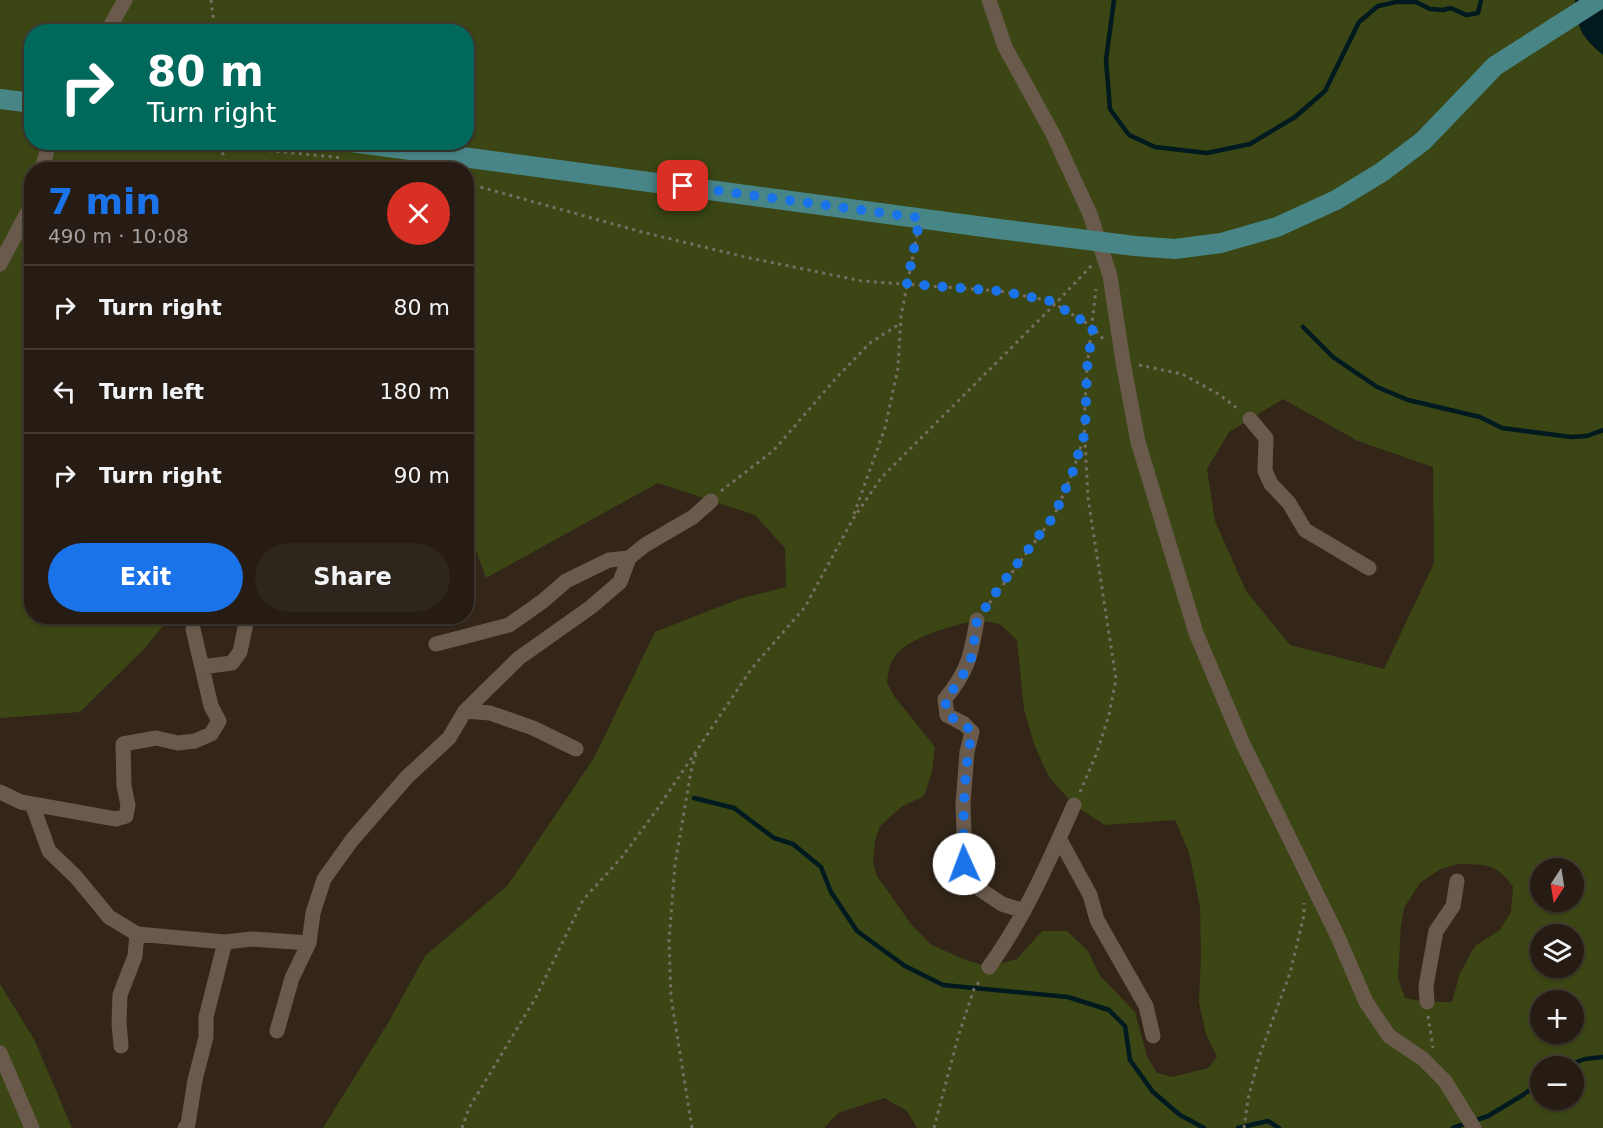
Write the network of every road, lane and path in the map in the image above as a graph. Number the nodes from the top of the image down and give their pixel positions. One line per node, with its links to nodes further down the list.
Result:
1 (125, 0): 5 (street)
2 (211, 0): 6 (path)
3 (989, 0): 15 (street)
4 (1598, 0): 15 (main road)
5 (112, 24)
6 (214, 24)
7 (0, 99): 8 (main road)
8 (24, 102)
9 (351, 150): 10 (main road)
10 (451, 162)
11 (474, 165): 13 (main road)
12 (474, 185): 18 (path)
13 (920, 218): 15 (main road); 18 (path)
14 (24, 219): 16 (street)
15 (1100, 246): 19 (path); 22 (street)
16 (0, 264)
17 (1097, 280): 21 (path)
18 (907, 284): 19 (path); 20 (path)
19 (1055, 304): 21 (path); 26 (path)
20 (901, 323): 25 (path); 26 (path)
21 (1093, 327): 22 (path); 24 (path)
22 (1123, 362): 23 (path); 60 (street)
23 (1251, 419): 28 (street)
24 (1085, 433): 29 (path); 39 (path)
25 (711, 501): 27 (street)
26 (853, 519): 35 (path)
27 (629, 558): 32 (street); 34 (street)
28 (1369, 568)
29 (977, 620): 43 (street)
30 (246, 624): 33 (street)
31 (193, 628): 33 (street)
32 (436, 644)
33 (202, 667): 38 (street)
34 (465, 711): 36 (street); 46 (street)
35 (699, 746): 56 (path); 57 (path)
36 (576, 749)
37 (0, 792): 38 (street)
38 (32, 804): 44 (street)
39 (1074, 805): 40 (street)
40 (1059, 838): 43 (street); 50 (street)
41 (1457, 881): 48 (street)
42 (1304, 903): 59 (path)
43 (1024, 911): 47 (street)
44 (137, 934): 45 (street); 51 (street)
45 (225, 942): 46 (street); 55 (street)
46 (309, 943): 49 (street)
47 (989, 968): 58 (path)
48 (1427, 1002): 53 (path)
49 (277, 1031)
50 (1153, 1036)
51 (121, 1046)
52 (0, 1053): 54 (street)
53 (1435, 1054)
54 (32, 1128)
55 (185, 1128)
56 (462, 1128)
57 (692, 1128)
58 (934, 1128)
59 (1244, 1128)
60 (1474, 1128)

